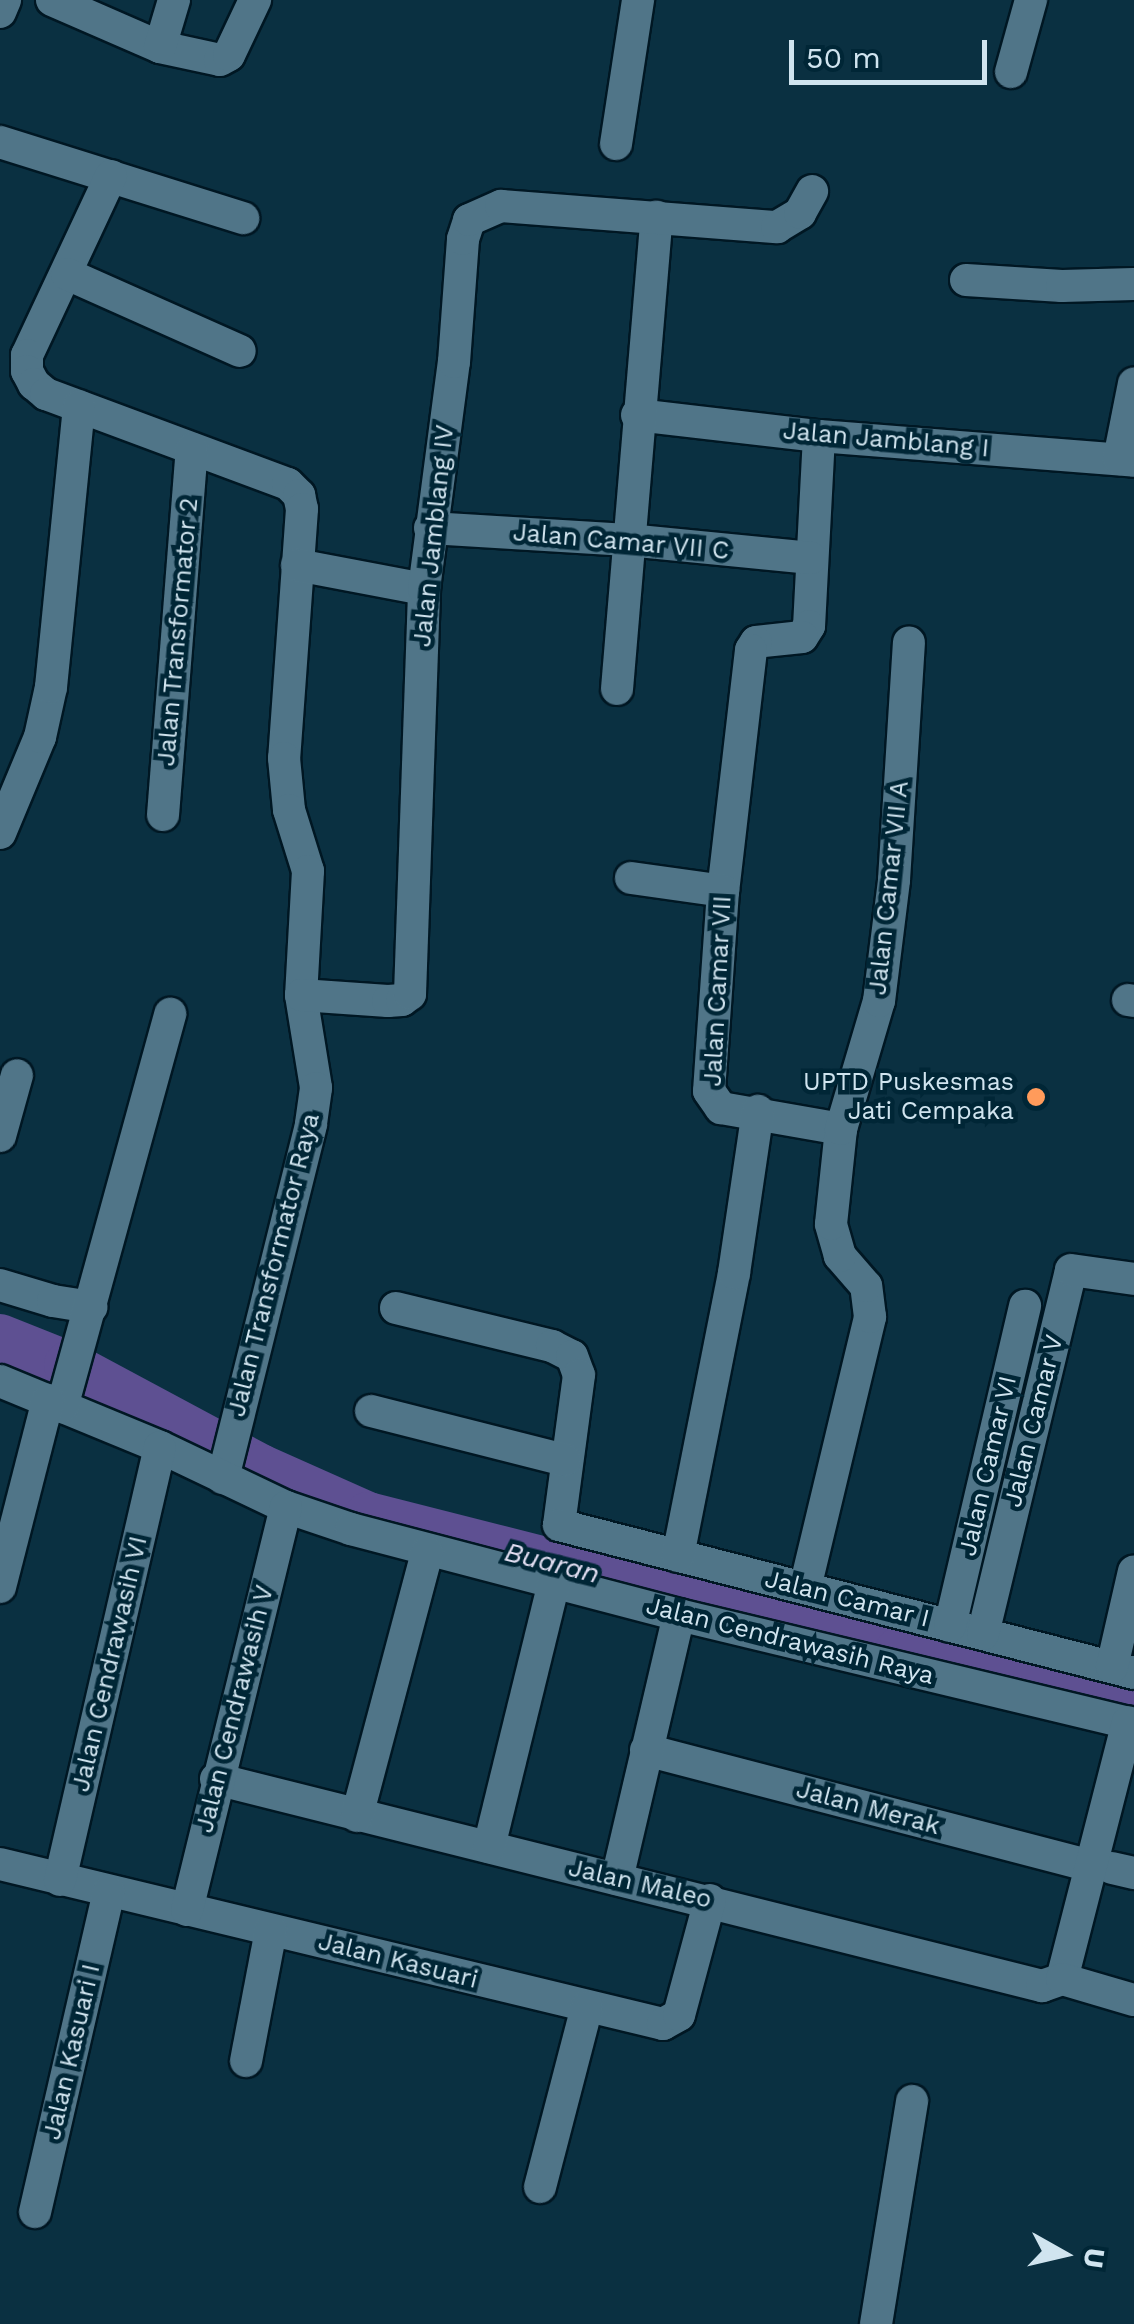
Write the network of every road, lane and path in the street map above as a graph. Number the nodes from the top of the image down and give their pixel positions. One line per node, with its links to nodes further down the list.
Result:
1 (5, 0): 7 (street)
2 (52, 0): 8 (street)
3 (174, 0): 8 (street)
4 (255, 0): 8 (street)
5 (638, 0): 11 (street)
6 (1031, 0): 9 (street)
7 (0, 12)
8 (160, 47)
9 (1011, 72)
10 (0, 142): 12 (street)
11 (616, 144)
12 (111, 176): 15 (street); 16 (street, Jalan Transformator Raya)
13 (812, 191): 14 (street, Jalan Jamblang IV)
14 (657, 217): 22 (street); 26 (street, Jalan Jamblang IV)
15 (243, 218)
16 (67, 274): 19 (street); 21 (street, Jalan Transformator Raya)
17 (966, 280): 18 (street)
18 (1134, 284)
19 (240, 351)
20 (1134, 383): 25 (street)
21 (79, 406): 24 (street, Jalan Transformator Raya); 33 (street)
22 (638, 414): 23 (street, Jalan Jamblang I); 27 (street)
23 (820, 436): 25 (street, Jalan Jamblang I); 28 (street, Jalan Camar VII)
24 (192, 449): 29 (street, Jalan Transformator Raya); 34 (street, Jalan Transformator 2)
25 (1127, 460)
26 (430, 528): 27 (street, Jalan Camar VII C); 30 (street, Jalan Jamblang IV)
27 (628, 540): 28 (street, Jalan Camar VII C); 32 (street)
28 (811, 558): 36 (street, Jalan Camar VII)
29 (297, 565): 30 (street); 37 (street, Jalan Transformator Raya)
30 (424, 590): 37 (street, Jalan Jamblang IV)
31 (909, 642): 41 (street, Jalan Camar VII A)
32 (617, 689)
33 (6, 808)
34 (163, 814)
35 (632, 878): 36 (street)
36 (722, 891): 40 (street, Jalan Camar VII)
37 (301, 995): 52 (street, Jalan Transformator Raya)
38 (170, 1014): 46 (street)
39 (17, 1075): 42 (street)
40 (758, 1112): 41 (street, Jalan Camar VII); 56 (street)
41 (841, 1129): 60 (street)
42 (0, 1136)
43 (1134, 1279): 63 (street, Jalan Camar V)
44 (0, 1285): 46 (street)
45 (1025, 1306): 62 (street, Jalan Camar VI)
46 (92, 1307): 49 (street)
47 (396, 1308): 53 (street)
48 (0, 1381): 49 (street, Jalan Cendrawasih Raya)
49 (64, 1382): 51 (street, Jalan Cendrawasih Raya); 59 (street)
50 (371, 1411): 53 (street)
51 (160, 1447): 52 (street, Jalan Cendrawasih Raya); 74 (street, Jalan Cendrawasih VI)
52 (227, 1460): 54 (street, Jalan Cendrawasih Raya)
53 (564, 1460): 56 (street, Jalan Camar I)
54 (286, 1508): 55 (street, Jalan Cendrawasih Raya); 68 (street, Jalan Cendrawasih V)
55 (427, 1552): 58 (street, Jalan Cendrawasih Raya); 69 (street)
56 (678, 1556): 60 (street, Jalan Camar I)
57 (1134, 1571): 64 (street)
58 (554, 1582): 61 (street, Jalan Cendrawasih Raya); 70 (street)
59 (0, 1587)
60 (805, 1588): 62 (street, Jalan Camar I)
61 (679, 1615): 65 (street, Jalan Cendrawasih Raya); 67 (street)
62 (950, 1626): 63 (street, Jalan Camar I)
63 (983, 1634): 65 (street, Jalan Camar I)
64 (1123, 1670): 65 (street, Jalan Camar I)
65 (1031, 1676): 66 (street, Jalan Cendrawasih Raya)
66 (1131, 1723): 72 (street)
67 (646, 1750): 72 (street, Jalan Merak); 73 (street)
68 (216, 1779): 69 (street, Jalan Maleo); 77 (street, Jalan Cendrawasih V)
69 (357, 1816): 70 (street, Jalan Maleo)
70 (489, 1846): 73 (street, Jalan Maleo)
71 (0, 1864): 74 (street, Jalan Kasuari)
72 (1112, 1869): 79 (street)
73 (617, 1879): 76 (street, Jalan Maleo)
74 (60, 1880): 75 (street, Jalan Kasuari)
75 (109, 1891): 77 (street, Jalan Kasuari); 85 (street, Jalan Kasuari I)
76 (710, 1900): 79 (street, Jalan Maleo); 81 (street, Jalan Kasuari)
77 (186, 1910): 78 (street, Jalan Kasuari)
78 (271, 1930): 81 (street, Jalan Kasuari); 82 (street)
79 (1062, 1979): 80 (street, Jalan Maleo)
80 (1134, 2000)
81 (587, 2008): 84 (street)
82 (246, 2061)
83 (912, 2101): 86 (street)
84 (540, 2187)
85 (35, 2212)
86 (876, 2324)

